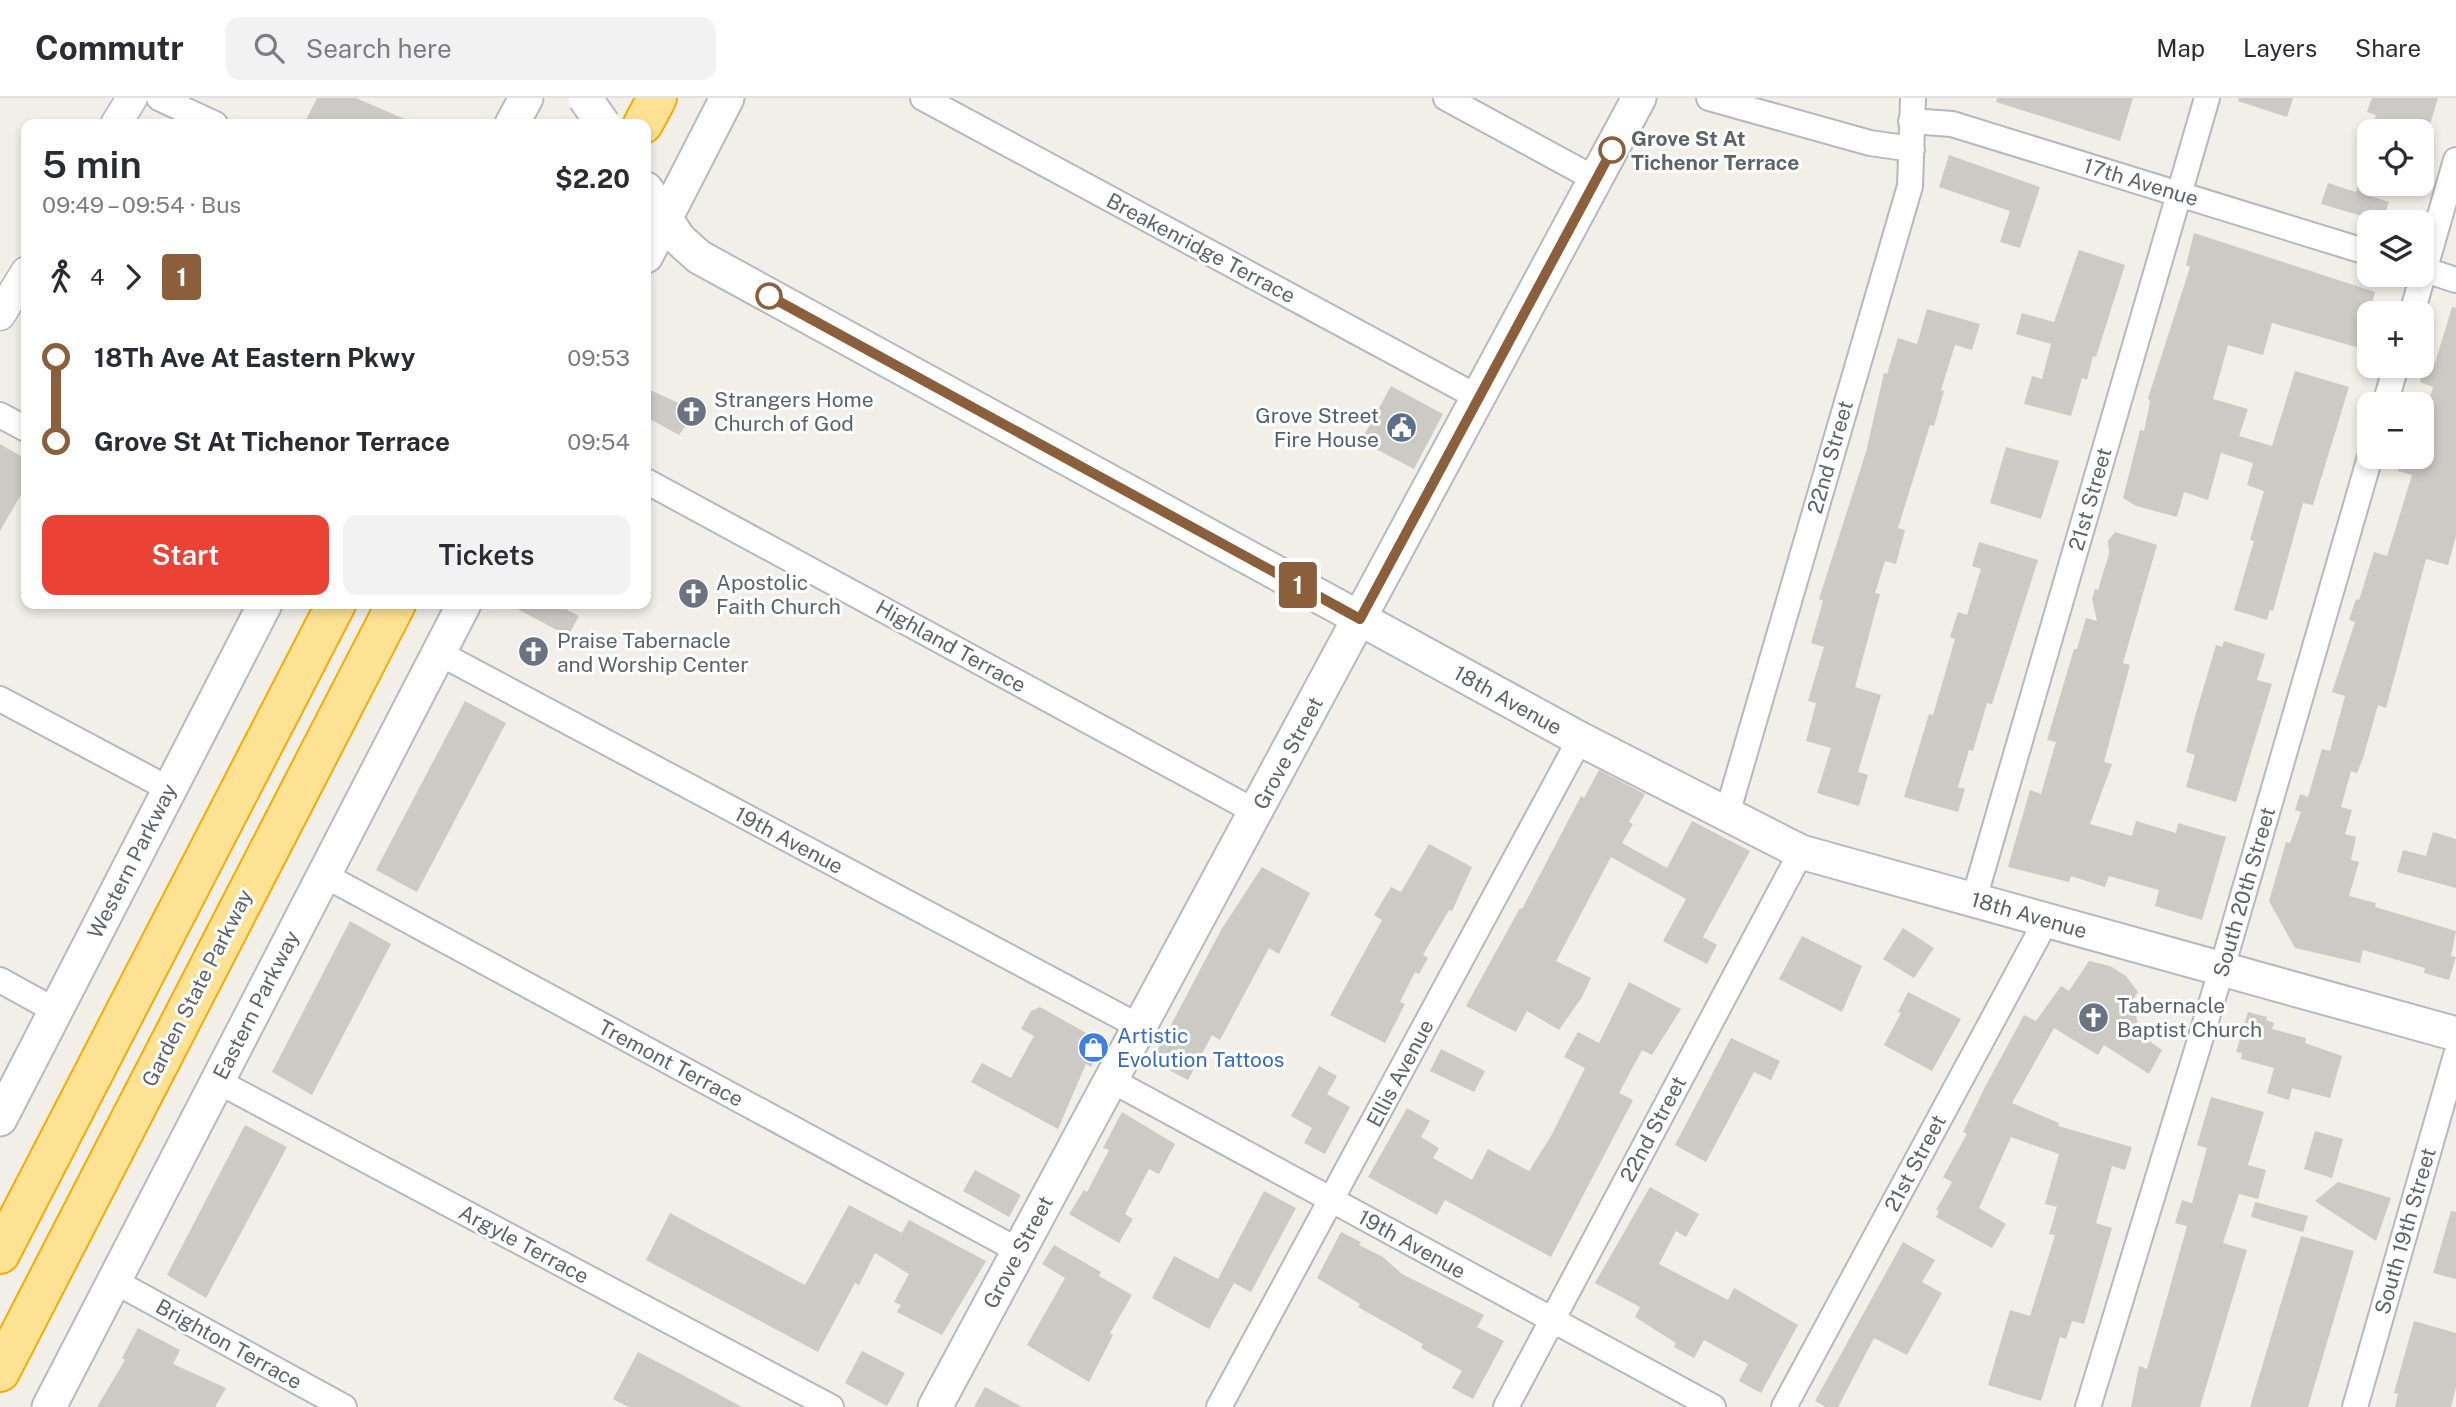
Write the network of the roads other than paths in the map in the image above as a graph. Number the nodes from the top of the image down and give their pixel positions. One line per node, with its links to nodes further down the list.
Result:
1 (132, 98): 14 (street)
2 (159, 98): 15 (street)
3 (526, 98): 16 (main road)
4 (585, 98): 18 (main road, bridge)
5 (598, 98): 17 (highway)
6 (657, 98): 19 (highway)
7 (727, 98): 24 (main road)
8 (923, 98): 32 (street, Breakenridge Terrace)
9 (1446, 98): 22 (street)
10 (1639, 98): 22 (main road, Grove Street)
11 (1709, 98): 20 (street)
12 (2207, 98): 23 (street, 21st Street)
13 (1912, 109): 20 (street, 22nd Street); 23 (street, 17th Avenue)
14 (119, 119)
15 (204, 119)
16 (515, 119)
17 (587, 119)
18 (600, 119)
19 (646, 119)
20 (1912, 149): 47 (street, 22nd Street)
21 (2456, 160): 26 (street)
22 (1597, 180): 32 (main road, Grove Street)
23 (2179, 193): 27 (street, 17th Avenue); 50 (street, 21st Street)
24 (654, 201): 25 (main road); 41 (main road, 18th Avenue)
25 (651, 222)
26 (2434, 233)
27 (2357, 249)
28 (2434, 273): 30 (street)
29 (21, 280): 31 (street)
30 (2456, 280)
31 (2, 308)
32 (1479, 398): 41 (main road, Grove Street)
33 (0, 415): 34 (street)
34 (21, 426)
35 (2367, 469): 52 (street, South 20th Street)
36 (651, 484): 46 (street, Highland Terrace)
37 (262, 609): 45 (main road, Western Parkway)
38 (333, 609): 63 (highway)
39 (393, 609): 65 (highway, Garden State Parkway)
40 (461, 609): 42 (main road, Eastern Parkway)
41 (1360, 619): 44 (main road, 18th Avenue); 46 (main road, Grove Street)
42 (439, 653): 49 (main road, Eastern Parkway); 55 (street, 19th Avenue)
43 (0, 699): 45 (street)
44 (1580, 739): 47 (main road, 18th Avenue); 61 (street, Ellis Avenue)
45 (169, 789): 54 (main road, Western Parkway)
46 (1256, 812): 55 (main road, Grove Street)
47 (1727, 814): 48 (main road, 18th Avenue)
48 (1801, 852): 50 (main road, 18th Avenue); 66 (street, 22nd Street)
49 (324, 875): 59 (main road, Eastern Parkway); 62 (street, Tremont Terrace)
50 (1974, 899): 51 (main road, 18th Avenue)
51 (2047, 919): 52 (main road, 18th Avenue); 76 (street, 21st Street)
52 (2222, 968): 56 (main road, 18th Avenue); 77 (street, South 20th Street)
53 (0, 980): 54 (street)
54 (56, 1011): 60 (main road, Western Parkway)
55 (1140, 1027): 58 (main road, Grove Street)
56 (2456, 1034)
57 (2456, 1055): 78 (street, South 19th Street)
58 (1111, 1080): 61 (street, 19th Avenue); 62 (main road, Grove Street)
59 (217, 1082): 64 (main road, Eastern Parkway); 71 (street, Argyle Terrace)
60 (0, 1119)
61 (1331, 1200): 66 (street, 19th Avenue); 73 (street, Ellis Avenue)
62 (1019, 1251): 72 (main road, Grove Street)
63 (0, 1254)
64 (114, 1282): 69 (main road, Eastern Parkway); 70 (street, Brighton Terrace)
65 (38, 1299): 67 (highway, Garden State Parkway); 68 (highway)
66 (1552, 1320): 74 (street, 22nd Street); 75 (street, 19th Avenue)
67 (0, 1372)
68 (0, 1388)
69 (49, 1407)
70 (344, 1407)
71 (831, 1407)
72 (935, 1407)
73 (1219, 1407)
74 (1506, 1407)
75 (1713, 1407)
76 (1784, 1407)
77 (2088, 1407)
78 (2354, 1407)

